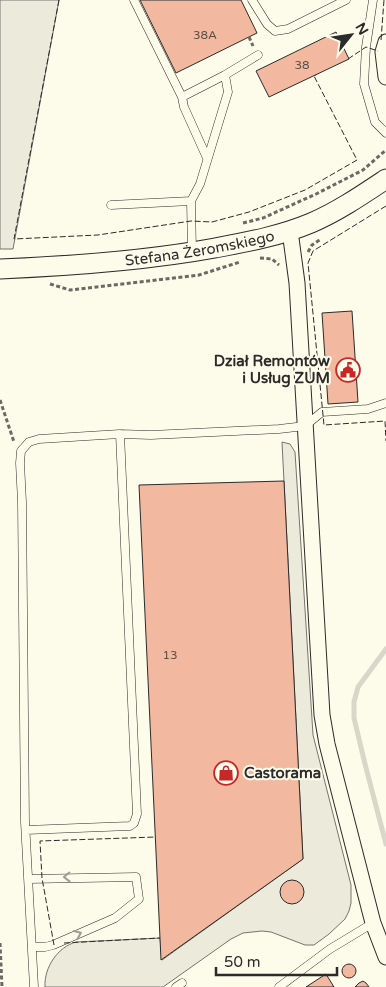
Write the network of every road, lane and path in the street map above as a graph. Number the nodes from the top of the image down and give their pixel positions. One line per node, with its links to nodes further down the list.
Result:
1 (134, 0): 9 (lane)
2 (252, 0): 3 (lane)
3 (346, 0)
4 (373, 0): 10 (lane)
5 (386, 42): 8 (street)
6 (258, 55): 7 (lane)
7 (226, 75): 9 (lane); 11 (lane)
8 (386, 77)
9 (182, 97): 11 (lane)
10 (386, 133)
11 (207, 158): 13 (lane)
12 (386, 180): 15 (street, Stefana Żeromskiego)
13 (191, 200): 14 (lane); 16 (lane)
14 (111, 206)
15 (290, 231): 16 (street, Stefana Żeromskiego); 20 (street)
16 (192, 252): 17 (street, Stefana Żeromskiego)
17 (0, 269)
18 (0, 400): 22 (path)
19 (386, 403): 20 (lane)
20 (305, 426): 21 (lane); 25 (street)
21 (120, 434): 22 (lane); 23 (lane)
22 (21, 451): 23 (lane)
23 (26, 830): 24 (lane)
24 (29, 878): 27 (lane); 27 (lane, one-way to 24)
25 (373, 923): 28 (street); 31 (lane)
26 (0, 943): 29 (path)
27 (32, 947): 30 (lane)
28 (386, 956)
29 (2, 987)
30 (34, 987)
31 (279, 987)

